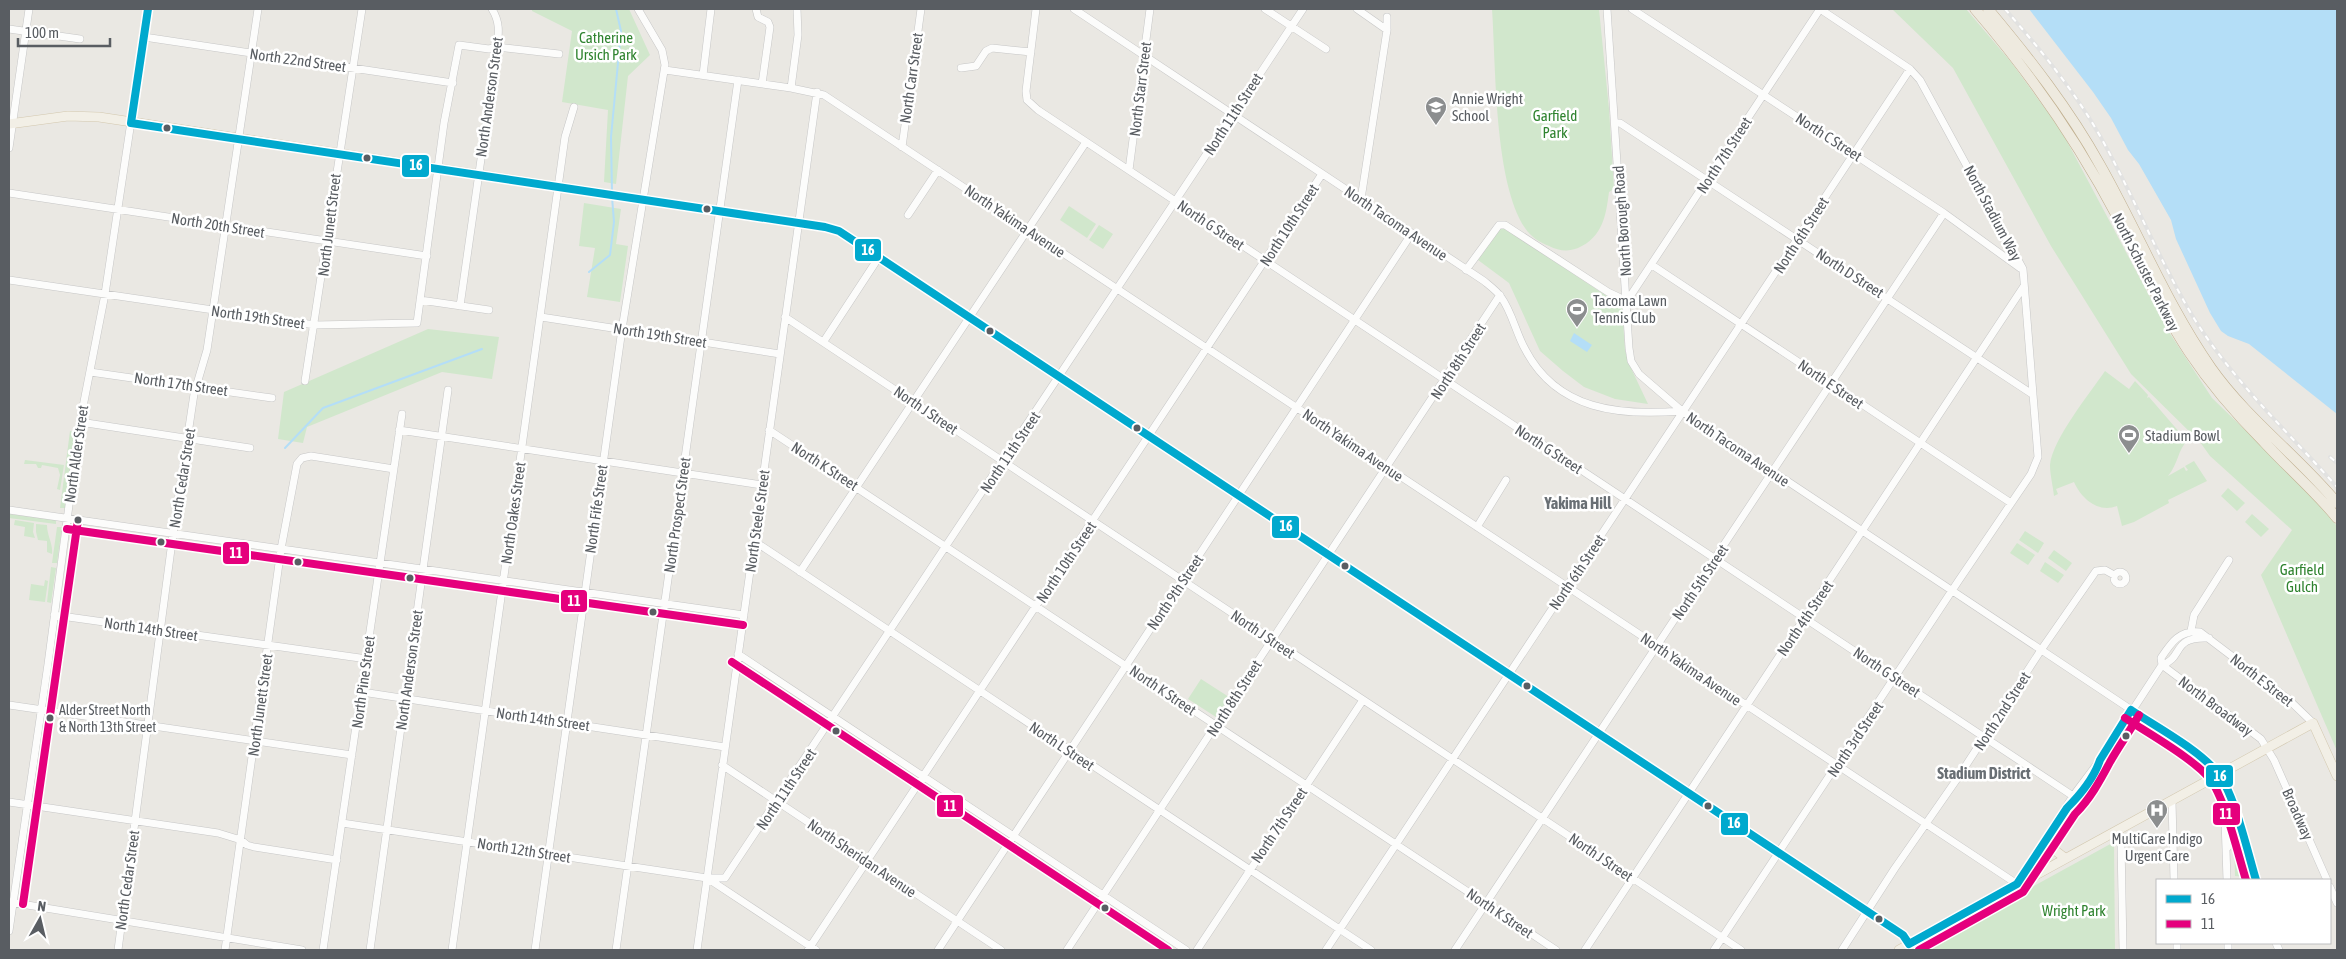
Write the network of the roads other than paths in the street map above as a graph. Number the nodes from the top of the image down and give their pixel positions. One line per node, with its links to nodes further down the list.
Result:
1 (29, 9): 26 (street)
2 (148, 9): 27 (street, North Alder Street)
3 (258, 9): 32 (street, North Cedar Street)
4 (362, 9): 35 (street, North Junett Street)
5 (492, 9): 29 (street, North Anderson Street)
6 (638, 9): 38 (street)
7 (711, 9): 39 (street)
8 (756, 9): 42 (street)
9 (796, 9): 43 (street)
10 (921, 9): 53 (street, North Carr Street)
11 (1036, 9): 31 (street)
12 (1074, 9): 34 (street, North Tacoma Avenue)
13 (1150, 9): 34 (street, North Starr Street)
14 (1265, 9): 23 (street)
15 (1303, 9): 23 (street, North 11th Street)
16 (1357, 9): 25 (street)
17 (1607, 9): 49 (street, North Borough Road)
18 (1632, 9): 45 (street, North C Street)
19 (1820, 9): 37 (street, North Stadium Way); 45 (street, North 7th Street)
20 (1975, 9): 143 (highway, North Schuster Parkway)
21 (1988, 9): 141 (highway, North Schuster Parkway)
22 (1387, 17): 25 (street)
23 (1292, 26): 30 (street); 47 (street, North 11th Street)
24 (9, 29): 26 (street)
25 (1387, 30): 66 (street)
26 (26, 32): 28 (street); 50 (street)
27 (144, 37): 32 (street, North 22nd Street); 48 (street, North Alder Street)
28 (80, 39)
29 (497, 47): 33 (street); 41 (street); 60 (street, North Anderson Street)
30 (1326, 49)
31 (1031, 52): 36 (street); 52 (street, North G Street)
32 (251, 53): 35 (street, North 22nd Street); 51 (street, North Cedar Street)
33 (560, 54)
34 (1144, 54): 47 (street, North Tacoma Avenue); 59 (street, North Starr Street)
35 (353, 68): 41 (street, North 22nd Street); 55 (street, North Junett Street)
36 (961, 68)
37 (1910, 69): 56 (street, North 6th Street); 82 (street, North Stadium Way)
38 (665, 70): 39 (street, North Yakima Avenue); 65 (street, North Fife Street)
39 (703, 75): 40 (street, North Yakima Avenue)
40 (738, 80): 42 (street, North Yakima Avenue); 69 (street, North Prospect Street)
41 (453, 83): 57 (street)
42 (762, 84): 43 (street, North Yakima Avenue)
43 (791, 88): 44 (street, North Yakima Avenue)
44 (817, 92): 53 (street, North Yakima Avenue); 72 (street, North Steele Street)
45 (1764, 94): 56 (street, North C Street); 62 (street, North 7th Street)
46 (574, 107): 63 (street, North Oakes Street)
47 (1233, 113): 61 (street, North Tacoma Avenue); 67 (street, North 11th Street)
48 (131, 122): 50 (main road); 51 (main road); 68 (street, North Alder Street)
49 (1615, 123): 62 (street, North D Street); 91 (street, North Borough Road)
50 (10, 124): 54 (street)
51 (238, 138): 55 (main road); 73 (street, North Cedar Street)
52 (1086, 142): 59 (street, North G Street); 74 (street)
53 (902, 147): 58 (street, North Yakima Avenue)
54 (9, 148)
55 (339, 154): 57 (main road); 77 (street, North Junett Street)
56 (1854, 154): 70 (street, North C Street); 76 (street, North 6th Street)
57 (438, 168): 60 (main road); 78 (street)
58 (938, 170): 71 (street); 74 (street, North Yakima Avenue)
59 (1129, 170): 67 (street, North G Street)
60 (478, 174): 63 (main road); 92 (street, North Anderson Street)
61 (1322, 174): 66 (street, North Tacoma Avenue); 80 (street, North 10th Street)
62 (1708, 180): 76 (street, North D Street); 81 (street, North 7th Street)
63 (559, 186): 65 (main road); 95 (street, North Oakes Street)
64 (9, 193): 68 (street, North 20th Street)
65 (641, 199): 69 (main road); 101 (street, North Fife Street)
66 (1362, 200): 75 (street, North Tacoma Avenue)
67 (1176, 201): 80 (street, North G Street); 86 (street, North 11th Street)
68 (118, 210): 73 (street, North 20th Street); 87 (street, North Alder Street)
69 (720, 211): 72 (main road); 103 (street, North Prospect Street)
70 (1944, 213): 82 (street, North C Street); 89 (street, North 5th Street)
71 (908, 215)
72 (799, 222): 79 (main road); 96 (street, North Steele Street)
73 (224, 226): 77 (street, North 20th Street); 93 (street, North Cedar Street)
74 (1028, 229): 86 (street, North Yakima Avenue); 97 (street)
75 (1412, 233): 83 (street, North Tacoma Avenue); 98 (street, North 9th Street)
76 (1798, 239): 89 (street, North D Street); 99 (street, North 6th Street)
77 (327, 241): 78 (street, North 20th Street); 100 (street, North Junett Street)
78 (427, 256): 90 (street)
79 (880, 257): 97 (main road); 102 (street)
80 (1266, 261): 98 (street, North G Street); 104 (street, North 10th Street)
81 (1652, 265): 91 (street, North 7th Street); 99 (street, North E Street)
82 (2023, 269): 85 (street, North Stadium Way)
83 (1466, 270): 88 (street, North Tacoma Avenue); 91 (street)
84 (9, 280): 87 (street, North 19th Street)
85 (2024, 286): 106 (street, North 4th Street); 114 (street, North Stadium Way)
86 (1118, 289): 104 (street, North Yakima Avenue); 108 (street, North 11th Street)
87 (105, 294): 93 (street, North 19th Street); 107 (street, North Alder Street)
88 (1500, 295): 110 (street, North 8th Street); 118 (street, North Tacoma Avenue)
89 (1888, 298): 106 (street, North D Street); 111 (street, North 5th Street)
90 (420, 300): 92 (street); 100 (street, North 19th Street)
91 (1627, 301): 118 (street, North Borough Road)
92 (460, 306): 94 (street)
93 (212, 310): 100 (street, North 19th Street); 112 (street, North Cedar Street)
94 (489, 310)
95 (541, 317): 101 (street, North 19th Street); 128 (street, North Oakes Street)
96 (785, 317): 102 (street, North J Street); 105 (street, North Steele Street)
97 (970, 317): 108 (main road); 116 (street)
98 (1355, 320): 110 (street, North G Street); 117 (street, North 9th Street)
99 (1742, 324): 111 (street, North E Street); 118 (street, North 6th Street)
100 (315, 325): 109 (street, North Junett Street)
101 (622, 329): 103 (street, North 19th Street); 129 (street, North Fife Street)
102 (824, 341): 116 (street, North J Street)
103 (701, 342): 105 (street, North 19th Street); 134 (street, North Prospect Street)
104 (1208, 348): 117 (street, North Yakima Avenue); 123 (street, North 10th Street)
105 (780, 354): 122 (street, North Steele Street)
106 (1978, 358): 114 (street, North D Street); 126 (street, North 4th Street)
107 (90, 372): 112 (street, North 17th Street); 120 (street, North Alder Street)
108 (1060, 376): 123 (main road); 130 (street, North 11th Street)
109 (305, 381)
110 (1445, 381): 132 (street, North 8th Street); 139 (street, North G Street)
111 (1831, 383): 126 (street, North E Street); 133 (street, North 5th Street)
112 (198, 386): 115 (street, North 17th Street); 125 (street, North Cedar Street)
113 (448, 390): 124 (street, North Anderson Street)
114 (2032, 394): 140 (street, North Stadium Way)
115 (272, 398)
116 (913, 402): 130 (street, North J Street); 137 (street)
117 (1298, 408): 132 (street, North Yakima Avenue); 138 (street, North 9th Street)
118 (1682, 412): 133 (street, North Tacoma Avenue); 139 (street, North 6th Street)
119 (402, 414): 121 (street, North Pine Street)
120 (80, 422): 125 (street); 144 (street, North Alder Street)
121 (399, 430): 124 (street); 131 (street, North Pine Street)
122 (769, 430): 136 (street, North Steele Street); 137 (street, North K Street)
123 (1150, 436): 138 (main road); 145 (street, North 10th Street)
124 (442, 437): 128 (street); 156 (street, North Anderson Street)
125 (188, 439): 127 (street); 148 (street, North Cedar Street)
126 (1921, 443): 140 (street, North E Street); 147 (street, North 4th Street)
127 (250, 448)
128 (522, 449): 129 (street); 159 (street, North Oakes Street)
129 (603, 461): 134 (street); 163 (street, North Fife Street)
130 (1003, 462): 145 (street, North J Street); 150 (street, North 11th Street)
131 (394, 468): 151 (street, North Junett Street); 155 (street, North Pine Street)
132 (1387, 468): 146 (street, North Yakima Avenue); 152 (street, North 8th Street)
133 (1772, 472): 147 (street, North Tacoma Avenue); 153 (street, North 5th Street)
134 (683, 473): 136 (street); 164 (street, North Prospect Street)
135 (1506, 480): 146 (street)
136 (762, 485): 149 (street, North Steele Street)
137 (857, 487): 150 (street, North K Street); 157 (street)
138 (1240, 496): 152 (main road); 160 (street, North 9th Street)
139 (1626, 499): 153 (street, North G Street); 161 (street, North 6th Street)
140 (2011, 503): 162 (street, North 3rd Street)
141 (2337, 503)
142 (9, 510): 144 (street)
143 (2337, 518)
144 (68, 519): 148 (street); 166 (street, North Alder Street)
145 (1093, 521): 160 (street, North J Street); 165 (street, North 10th Street)
146 (1477, 527): 161 (street, North Yakima Avenue)
147 (1862, 531): 162 (street, North Tacoma Avenue); 168 (street, North 4th Street)
148 (173, 534): 151 (street); 169 (street, North Cedar Street)
149 (754, 541): 157 (street, North L Street); 167 (street, North Steele Street)
150 (946, 546): 165 (street, North K Street); 171 (street, North 11th Street)
151 (281, 549): 155 (street); 174 (street, North Junett Street)
152 (1330, 555): 173 (street, North 8th Street); 181 (main road)
153 (1715, 558): 168 (street, North G Street); 175 (street, North 5th Street)
154 (2229, 560): 170 (street)
155 (381, 563): 156 (street); 178 (street, North Pine Street)
156 (423, 569): 159 (street); 185 (street, North Anderson Street)
157 (800, 572): 171 (street, North L Street)
158 (2114, 575): 176 (street, North 2nd Street)
159 (504, 581): 163 (street); 191 (street, North Oakes Street)
160 (1183, 581): 173 (street, North J Street); 180 (street, North 9th Street)
161 (1567, 586): 175 (street, North Yakima Avenue); 181 (street, North 6th Street)
162 (1952, 591): 176 (street, North Tacoma Avenue); 182 (street, North 3rd Street)
163 (585, 592): 164 (street); 193 (street, North Fife Street)
164 (665, 604): 167 (street); 198 (street, North Prospect Street)
165 (1036, 606): 180 (street, North K Street); 183 (street, North 10th Street)
166 (54, 615): 169 (street, North 14th Street); 189 (street, North Alder Street)
167 (744, 615): 177 (street, North Steele Street)
168 (1805, 618): 182 (street, North G Street); 188 (street, North 4th Street)
169 (160, 630): 174 (street, North 14th Street); 195 (street, North Cedar Street)
170 (2191, 631): 172 (street, North E Street); 179 (street)
171 (890, 632): 183 (street, North L Street); 192 (street, North 11th Street)
172 (2209, 638): 179 (street); 194 (street, North E Street)
173 (1272, 640): 186 (street, North J Street); 196 (street, North 8th Street)
174 (268, 645): 178 (street, North 14th Street); 200 (street, North Junett Street)
175 (1657, 646): 188 (street, North Yakima Avenue); 197 (street, North 5th Street)
176 (2041, 650): 190 (street, North Tacoma Avenue); 199 (street, North 2nd Street)
177 (738, 654): 192 (street); 201 (street, North Steele Street)
178 (366, 659): 184 (street, North Pine Street)
179 (2162, 665): 190 (street); 202 (street, North Broadway)
180 (1126, 666): 196 (street, North K Street); 203 (street, North 9th Street)
181 (1509, 674): 197 (main road); 205 (street, North 6th Street)
182 (1895, 678): 199 (street, North G Street); 208 (street, North 3rd Street)
183 (980, 691): 203 (street, North L Street); 210 (street, North 10th Street)
184 (362, 692): 185 (street, North 14th Street); 204 (street, North Pine Street)
185 (405, 699): 191 (street, North 14th Street); 227 (street, North Anderson Street)
186 (1363, 700): 205 (street, North J Street); 212 (street, North 7th Street)
187 (9, 705): 189 (street)
188 (1747, 706): 208 (street, North Yakima Avenue); 214 (street, North 4th Street)
189 (41, 710): 195 (street); 219 (street, North Alder Street)
190 (2131, 710): 206 (street); 209 (street, North Tacoma Avenue)
191 (485, 711): 193 (street, North 14th Street); 231 (street, North Oakes Street)
192 (834, 717): 210 (street); 218 (street, North 11th Street)
193 (566, 723): 198 (street, North 14th Street); 236 (street, North Fife Street)
194 (2313, 723): 202 (main road); 211 (main road)
195 (147, 725): 200 (street); 223 (street, North Cedar Street)
196 (1216, 725): 212 (street, North K Street); 221 (street, North 8th Street)
197 (1599, 734): 214 (main road); 222 (street, North 5th Street)
198 (647, 735): 201 (street, North 14th Street); 240 (street, North Prospect Street)
199 (1985, 737): 215 (street, North G Street); 226 (street, North 2nd Street)
200 (255, 741): 204 (street); 230 (street, North Junett Street)
201 (725, 747): 207 (street, North Steele Street)
202 (2267, 749): 209 (main road); 247 (street, Broadway)
203 (1070, 751): 221 (street, North L Street); 229 (street, North 9th Street)
204 (352, 755): 225 (street, North Pine Street)
205 (1453, 759): 222 (street, North J Street); 233 (street, North 6th Street)
206 (2100, 760): 215 (street); 220 (street)
207 (722, 765): 218 (street, North Sheridan Avenue); 242 (street, North Steele Street)
208 (1837, 766): 226 (street, North Yakima Avenue); 235 (street, North 3rd Street)
209 (2219, 774): 213 (street); 216 (main road)
210 (924, 776): 229 (street); 239 (street, North 10th Street)
211 (2337, 776)
212 (1306, 785): 233 (street, North K Street); 241 (street, North 7th Street)
213 (2224, 786): 224 (street); 234 (street)
214 (1689, 794): 235 (main road); 243 (street, North 4th Street)
215 (2072, 796): 220 (street)
216 (2172, 801): 228 (main road); 244 (street)
217 (9, 802): 219 (street)
218 (777, 802): 239 (street, North Sheridan Avenue); 242 (street, North 11th Street)
219 (26, 804): 223 (street); 251 (street, North Alder Street)
220 (2066, 808): 232 (street)
221 (1160, 810): 241 (street, North L Street); 250 (street, North 8th Street)
222 (1543, 819): 243 (street, North J Street); 252 (street, North 5th Street)
223 (135, 820): 230 (street); 255 (street, North Cedar Street)
224 (2238, 822): 234 (street); 246 (street)
225 (342, 823): 227 (street, North 12th Street); 238 (street, North Pine Street)
226 (1924, 824): 248 (street, North Yakima Avenue); 254 (street, North 2nd Street)
227 (387, 830): 231 (street, North 12th Street); 267 (street, North Anderson Street)
228 (2117, 831): 237 (main road); 286 (street)
229 (1013, 836): 250 (street); 256 (street, North 9th Street)
230 (240, 840): 238 (street); 259 (street, North Junett Street)
231 (467, 842): 236 (street, North 12th Street); 268 (street, North Oakes Street)
232 (2045, 843): 237 (main road); 248 (street)
233 (1396, 844): 252 (street, North K Street); 257 (street, North 6th Street)
234 (2227, 850): 245 (street)
235 (1779, 853): 254 (main road); 260 (street, North 3rd Street)
236 (548, 854): 240 (street, North 12th Street); 269 (street, North Fife Street)
237 (2065, 858): 248 (main road)
238 (337, 860): 266 (street, North Pine Street)
239 (867, 861): 256 (street, North Sheridan Avenue); 262 (street, North 10th Street)
240 (628, 866): 242 (street, North 12th Street); 270 (street, North Prospect Street)
241 (1250, 870): 257 (street, North L Street); 276 (street, North 7th Street)
242 (707, 878): 262 (street); 271 (street, North Steele Street)
243 (1632, 878): 260 (street, North J Street); 281 (street, North 4th Street)
244 (2174, 879)
245 (2227, 879)
246 (2256, 879)
247 (2327, 879)
248 (2017, 884): 261 (main road)
249 (2331, 889): 253 (street)
250 (1104, 896): 274 (street, North 8th Street); 275 (street)
251 (11, 902): 255 (street); 258 (street, North Alder Street)
252 (1486, 904): 279 (street, North 5th Street); 280 (street, North K Street)
253 (2337, 904)
254 (1868, 912): 261 (main road); 284 (street, North 2nd Street)
255 (122, 921): 259 (street); 263 (street, North Cedar Street)
256 (957, 921): 272 (street, North 9th Street); 273 (street, North Sheridan Avenue)
257 (1340, 930): 277 (street, North 6th Street); 278 (street, North L Street)
258 (9, 931)
259 (227, 937): 264 (street, North Junett Street); 265 (street)
260 (1722, 938): 282 (street, North 3rd Street); 283 (street, North J Street)
261 (1910, 947): 285 (main road)
262 (812, 949)
263 (118, 950)
264 (225, 950)
265 (302, 950)
266 (323, 950)
267 (370, 950)
268 (452, 950)
269 (534, 950)
270 (616, 950)
271 (696, 950)
272 (938, 950)
273 (1001, 950)
274 (1067, 950)
275 (1186, 950)
276 (1196, 950)
277 (1326, 950)
278 (1371, 950)
279 (1455, 950)
280 (1556, 950)
281 (1585, 950)
282 (1714, 950)
283 (1741, 950)
284 (1842, 950)
285 (1899, 950)
286 (2123, 950)

